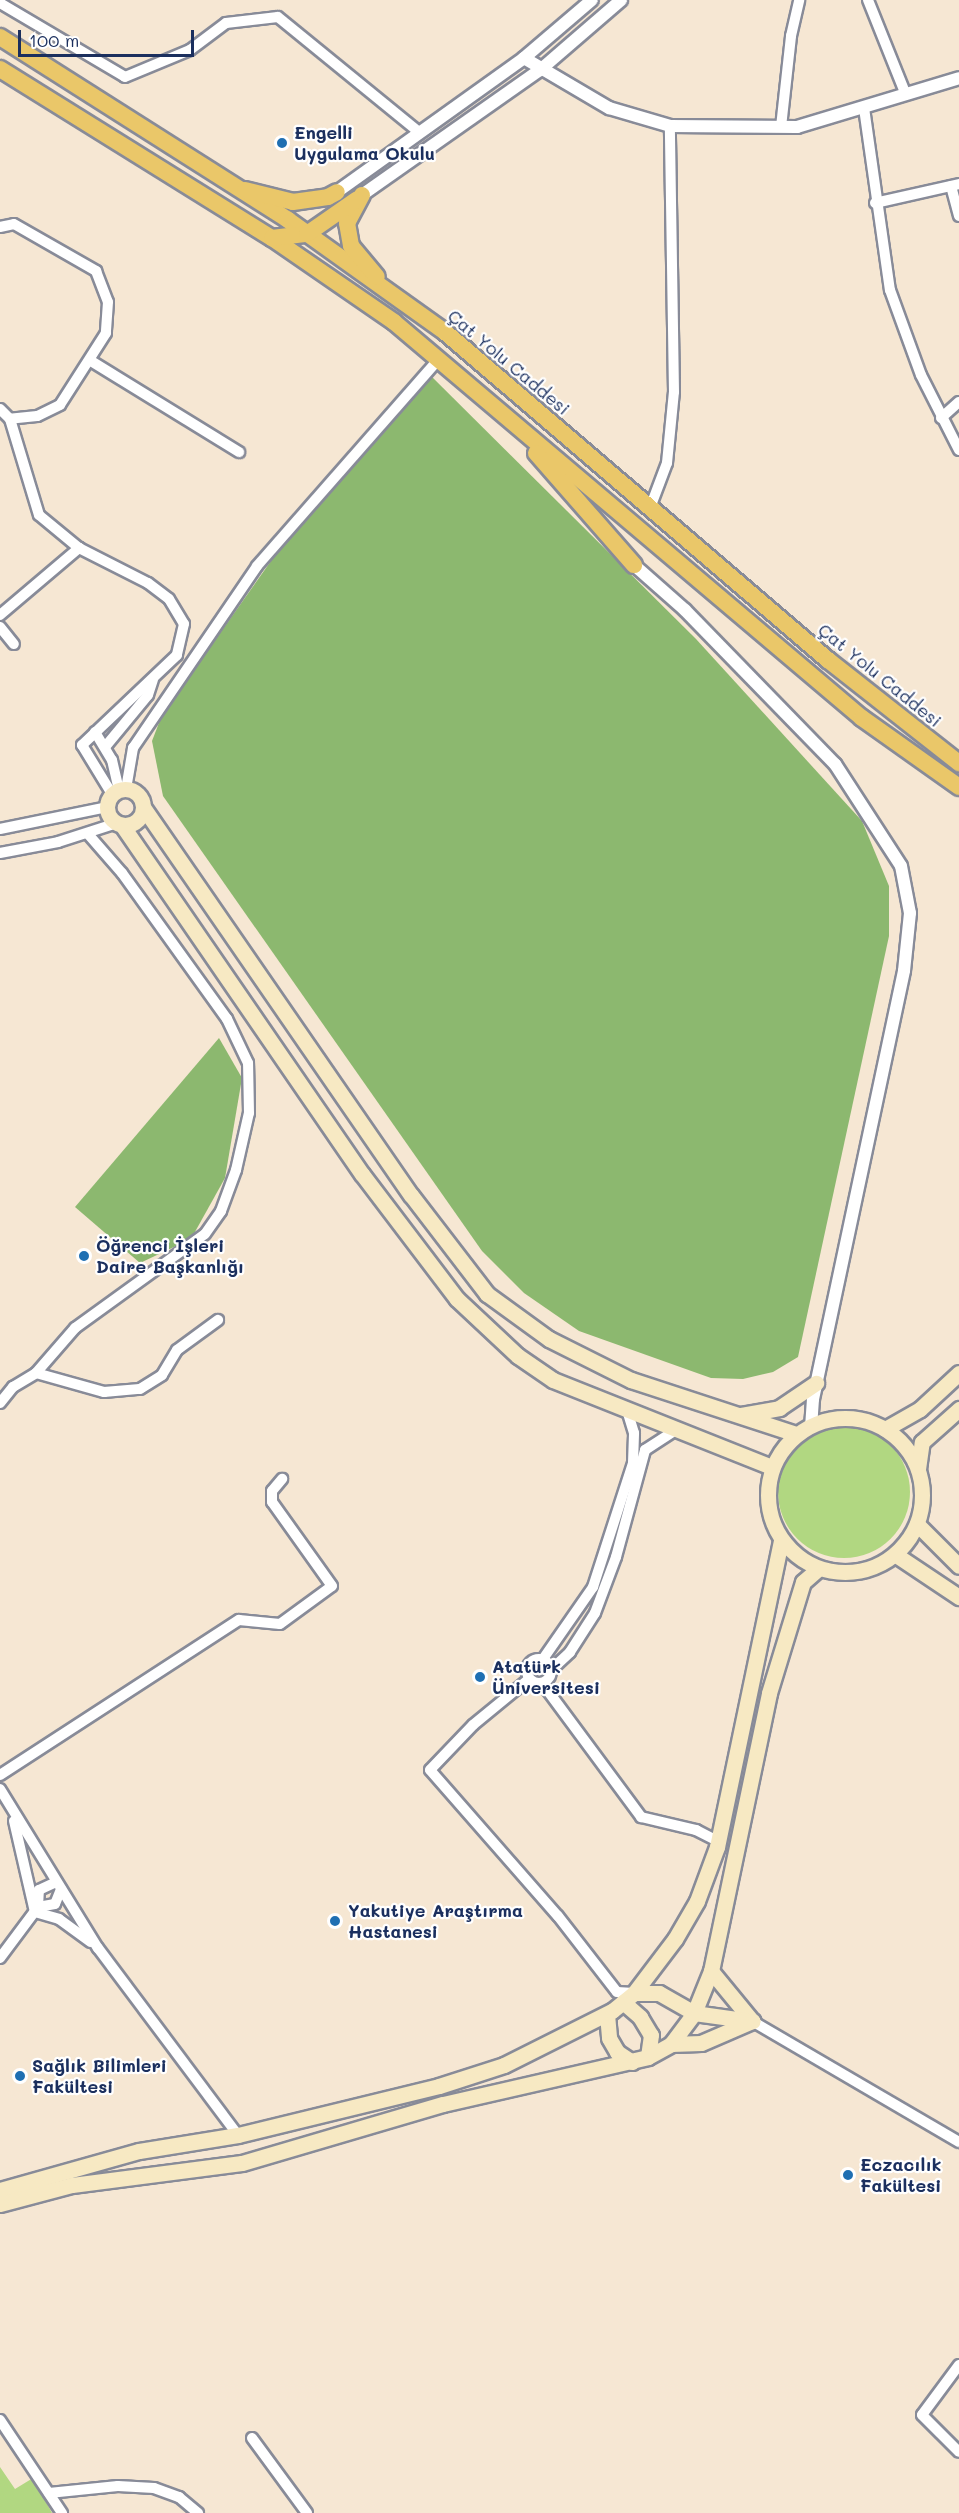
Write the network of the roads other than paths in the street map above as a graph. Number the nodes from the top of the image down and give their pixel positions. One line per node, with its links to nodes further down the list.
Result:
1 (592, 0): 7 (street)
2 (621, 0): 9 (street)
3 (799, 0): 14 (street)
4 (868, 0): 11 (street)
5 (0, 3): 15 (street)
6 (0, 38): 17 (highway, Çat Yolu Caddesi)
7 (524, 58): 9 (street); 15 (street)
8 (0, 69): 24 (highway)
9 (540, 70): 13 (street); 19 (street)
10 (959, 78): 11 (street)
11 (906, 95): 12 (street)
12 (864, 108): 14 (street); 20 (street)
13 (670, 126): 14 (street); 35 (street)
14 (781, 127)
15 (420, 134): 18 (street)
16 (955, 185): 20 (street); 21 (street)
17 (238, 189): 18 (highway); 23 (highway, Çat Yolu Caddesi)
18 (337, 192)
19 (362, 195): 23 (highway); 25 (highway)
20 (874, 203): 31 (street)
21 (959, 216)
22 (0, 226): 27 (street)
23 (308, 234): 24 (highway); 25 (highway, Çat Yolu Caddesi)
24 (272, 238): 26 (highway)
25 (387, 290): 35 (highway, Çat Yolu Caddesi)
26 (440, 358): 30 (highway); 46 (street)
27 (91, 361): 32 (street); 34 (street)
28 (959, 402): 31 (street)
29 (0, 409): 32 (street)
30 (506, 418): 37 (highway); 45 (highway)
31 (941, 418): 33 (street)
32 (10, 419): 36 (street)
33 (959, 450)
34 (239, 452)
35 (650, 508): 44 (highway, Çat Yolu Caddesi)
36 (79, 548): 38 (street); 41 (street)
37 (634, 565): 55 (street)
38 (0, 615)
39 (0, 627): 40 (street)
40 (14, 644)
41 (154, 676): 42 (street); 43 (street)
42 (95, 732): 43 (street); 46 (street)
43 (105, 747): 46 (street)
44 (959, 763)
45 (959, 787)
46 (116, 795): 47 (main road); 48 (main road); 49 (street)
47 (143, 807): 48 (main road); 59 (main road)
48 (119, 824): 50 (street); 58 (main road)
49 (0, 829)
50 (88, 834): 51 (street); 53 (street)
51 (0, 853)
52 (218, 1320): 53 (street)
53 (36, 1373): 56 (street)
54 (959, 1373): 61 (main road)
55 (816, 1383): 59 (main road); 60 (street)
56 (0, 1403)
57 (959, 1409): 65 (main road)
58 (627, 1410): 62 (main road); 73 (street)
59 (738, 1415): 63 (main road)
60 (811, 1425): 61 (main road); 63 (main road)
61 (885, 1429): 65 (main road)
62 (676, 1430): 64 (main road); 74 (street)
63 (796, 1434): 64 (main road)
64 (772, 1467): 68 (main road)
65 (918, 1469): 67 (main road)
66 (282, 1479): 77 (street)
67 (917, 1524): 69 (main road); 70 (main road)
68 (782, 1540): 71 (main road); 80 (main road)
69 (896, 1555): 71 (main road); 72 (main road)
70 (959, 1566)
71 (818, 1569): 85 (main road)
72 (959, 1597)
73 (543, 1659): 74 (street); 75 (street)
74 (551, 1670): 76 (street)
75 (529, 1679): 76 (street); 86 (street)
76 (542, 1683): 80 (street)
77 (0, 1775)
78 (0, 1789): 79 (street)
79 (12, 1814): 81 (street); 82 (street)
80 (718, 1841): 86 (main road)
81 (59, 1885): 82 (street); 82 (street); 83 (street)
82 (36, 1910): 83 (street); 84 (street)
83 (98, 1948): 93 (street)
84 (0, 1958)
85 (711, 1971): 87 (main road); 89 (main road)
86 (624, 1996): 87 (main road); 88 (main road); 91 (main road)
87 (694, 2013): 89 (main road); 90 (main road)
88 (608, 2014): 92 (main road); 93 (main road)
89 (752, 2020): 90 (main road); 94 (street)
90 (671, 2044): 91 (main road)
91 (648, 2057): 92 (main road)
92 (632, 2062): 96 (main road)
93 (238, 2135): 95 (main road)
94 (959, 2142)
95 (0, 2190)
96 (0, 2204)
97 (959, 2365): 100 (street)
98 (0, 2420): 101 (street)
99 (252, 2438): 104 (street)
100 (959, 2452)
101 (49, 2493): 102 (street); 103 (street)
102 (62, 2513)
103 (198, 2513)
104 (307, 2513)

